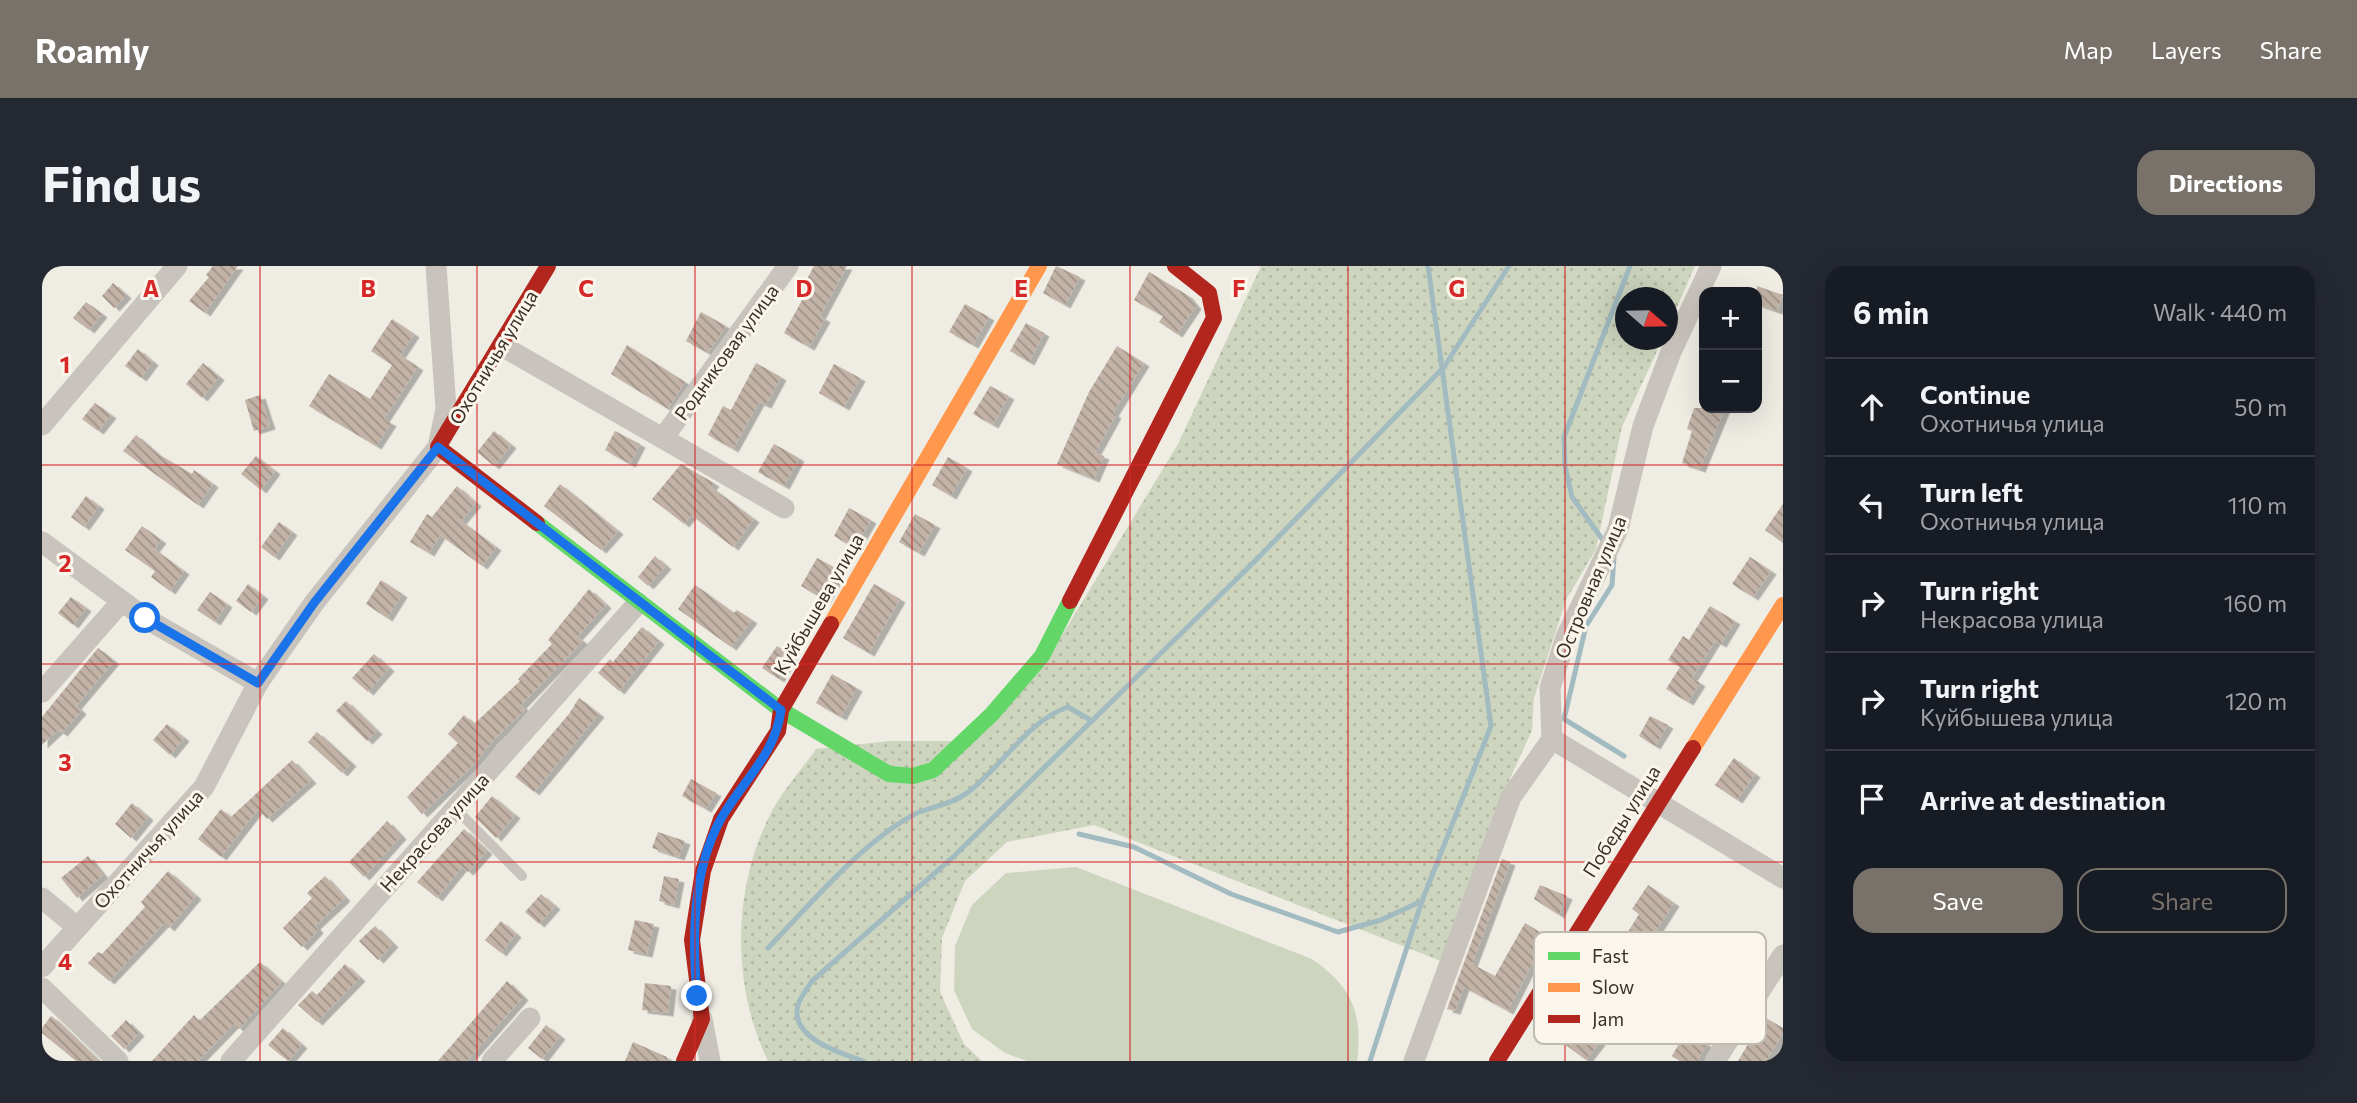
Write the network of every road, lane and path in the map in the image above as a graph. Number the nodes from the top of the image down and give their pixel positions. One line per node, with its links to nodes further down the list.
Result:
1 (177, 266): 9 (street)
2 (436, 266): 11 (street, Охотничья улица)
3 (548, 266): 8 (street, Охотничья улица)
4 (789, 266): 10 (street, Родниковая улица)
5 (1039, 266): 19 (street, Куйбышева улица)
6 (1175, 266): 19 (street)
7 (1711, 266): 20 (street, Островная улица)
8 (502, 346): 10 (street, Родниковая улица); 11 (street, Охотничья улица)
9 (42, 425)
10 (663, 438): 12 (street, Родниковая улица)
11 (438, 447): 15 (street); 17 (street, Охотничья улица)
12 (783, 508)
13 (42, 542): 14 (street)
14 (122, 601): 17 (street); 18 (street)
15 (638, 603): 19 (street); 22 (street, Некрасова улица)
16 (1783, 605): 21 (street, Победы улица)
17 (258, 683): 26 (street, Охотничья улица)
18 (42, 692)
19 (781, 710): 34 (street, Куйбышева улица)
20 (1552, 739): 21 (street); 41 (street)
21 (1657, 802): 24 (street); 27 (street, Победы улица)
22 (455, 808): 23 (lane); 37 (street, Некрасова улица)
23 (522, 876)
24 (1783, 878)
25 (42, 898): 26 (street)
26 (77, 927): 29 (street, Охотничья улица)
27 (1577, 932)
28 (1783, 956): 30 (street)
29 (42, 967)
30 (1766, 982)
31 (42, 988): 36 (street)
32 (1534, 1001): 42 (street, Победы улица)
33 (530, 1018): 38 (street)
34 (702, 1019): 39 (street); 40 (street)
35 (1726, 1044): 43 (street)
36 (118, 1061)
37 (231, 1061)
38 (492, 1061)
39 (684, 1061)
40 (710, 1061)
41 (1414, 1061)
42 (1497, 1061)
43 (1715, 1061)

